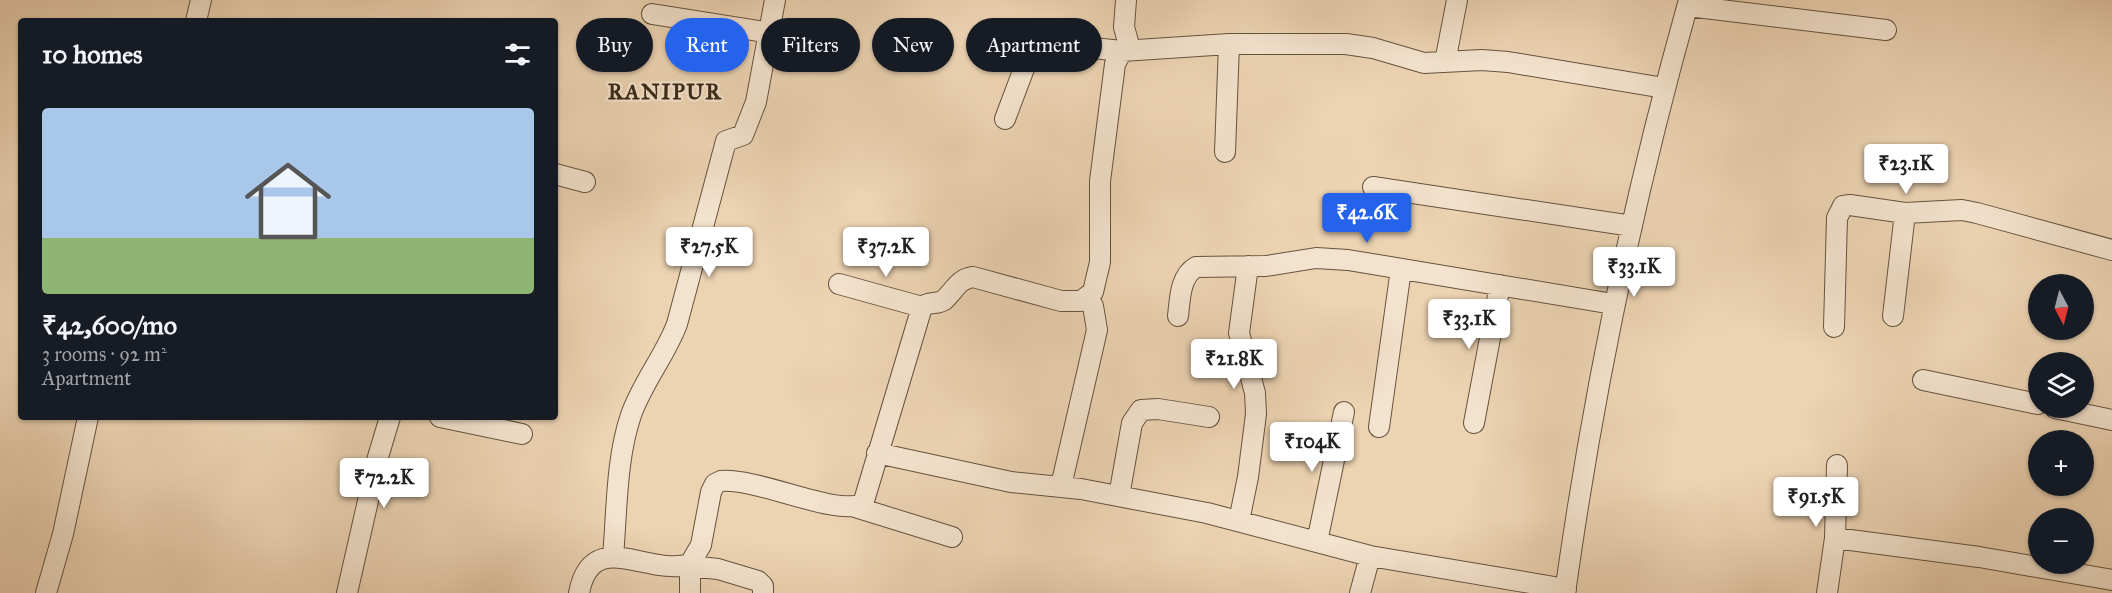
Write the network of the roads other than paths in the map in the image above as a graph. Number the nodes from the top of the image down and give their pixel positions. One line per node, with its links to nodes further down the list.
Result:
1 (201, 0): 7 (street)
2 (775, 0): 8 (street)
3 (1126, 0): 12 (street)
4 (1457, 0): 13 (street)
5 (1689, 3): 9 (street); 15 (street)
6 (652, 14): 10 (street)
7 (197, 18)
8 (773, 18)
9 (1886, 30)
10 (761, 31)
11 (1229, 44): 12 (street); 13 (street); 17 (street)
12 (1126, 50): 16 (street); 28 (street)
13 (1445, 62): 15 (street)
14 (763, 72): 56 (street)
15 (1664, 88): 22 (street)
16 (1005, 119)
17 (1226, 152)
18 (558, 175): 19 (street)
19 (585, 182)
20 (1373, 187): 22 (street)
21 (1905, 213): 23 (street); 32 (street); 33 (street)
22 (1632, 226): 29 (street)
23 (2112, 250)
24 (1248, 267): 25 (street); 31 (street); 51 (street)
25 (1401, 269): 27 (street); 44 (street)
26 (839, 284): 30 (street)
27 (1500, 285): 29 (street); 43 (street)
28 (1088, 298): 30 (street); 48 (street)
29 (1613, 304): 59 (street)
30 (922, 307): 46 (street)
31 (1178, 316)
32 (1893, 316)
33 (1834, 327)
34 (1923, 380): 35 (street)
35 (2028, 402)
36 (1344, 412): 54 (street)
37 (2094, 416): 42 (street)
38 (1209, 417): 49 (street)
39 (87, 420): 60 (street)
40 (389, 420): 61 (street)
41 (454, 420): 45 (street)
42 (2112, 420)
43 (1474, 423)
44 (1379, 427)
45 (522, 434)
46 (877, 453): 48 (street); 50 (street)
47 (1837, 465): 53 (street)
48 (1061, 486): 49 (street)
49 (1119, 496): 51 (street)
50 (855, 507): 52 (street); 57 (street)
51 (1239, 521): 54 (street)
52 (952, 537)
53 (1834, 538): 58 (street); 66 (street)
54 (1317, 542): 55 (street)
55 (1370, 556): 59 (street); 65 (street)
56 (613, 557): 57 (street); 62 (street)
57 (690, 565): 63 (street); 64 (street)
58 (2112, 580)
59 (1565, 591)
60 (46, 593)
61 (348, 593)
62 (579, 593)
63 (690, 593)
64 (763, 593)
65 (1360, 593)
66 (1827, 593)

